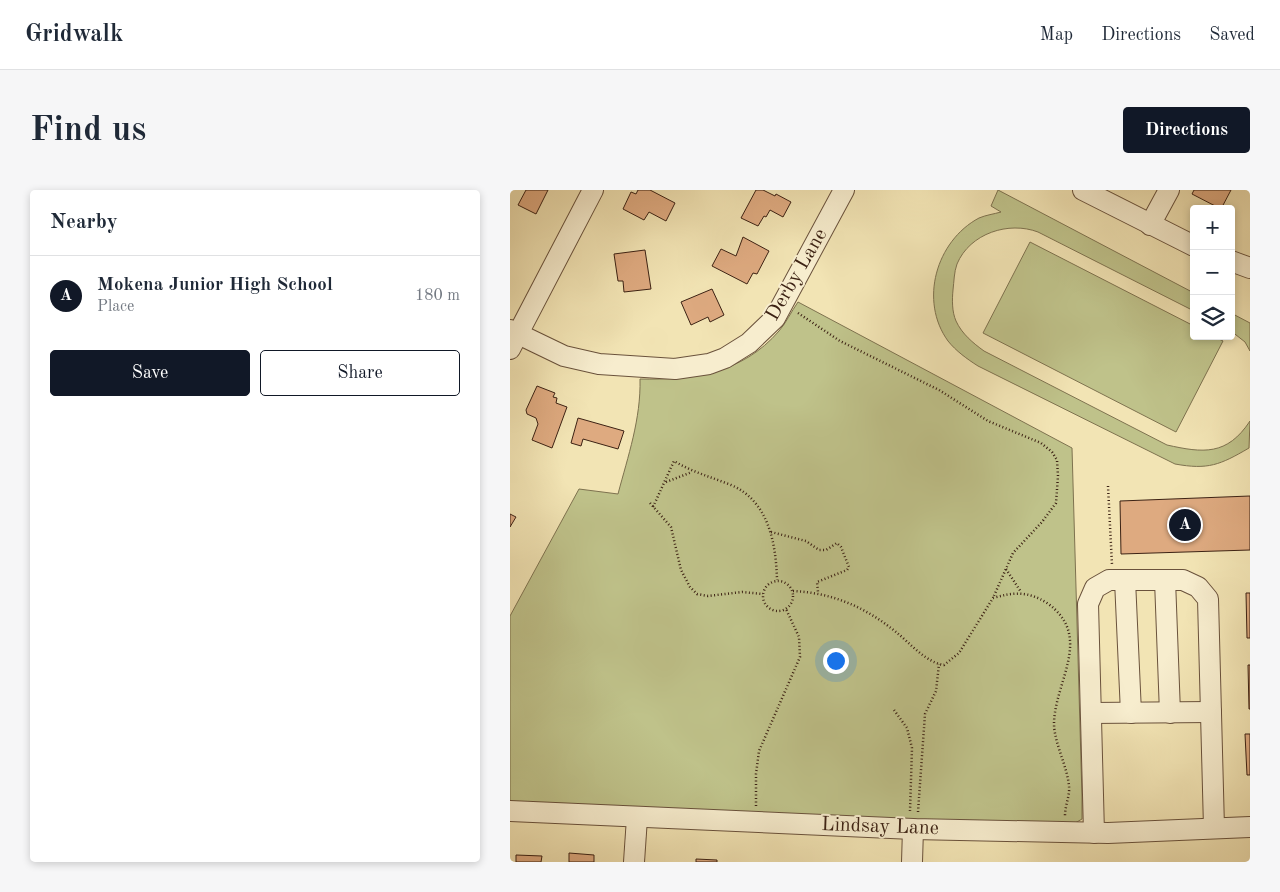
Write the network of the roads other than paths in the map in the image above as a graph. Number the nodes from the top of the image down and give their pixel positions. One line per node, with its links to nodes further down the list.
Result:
1 (593, 190): 9 (street)
2 (844, 190): 9 (street, Derby Lane)
3 (1083, 190): 5 (street)
4 (1169, 190): 5 (street)
5 (1150, 225): 6 (street)
6 (1190, 244)
7 (1235, 262): 8 (street)
8 (1250, 268)
9 (513, 337)
10 (1119, 576): 11 (street); 13 (street); 14 (street)
11 (1165, 580): 12 (street); 15 (street)
12 (1211, 712): 15 (street); 20 (street)
13 (1091, 713): 14 (street); 21 (street)
14 (1131, 713): 15 (street)
15 (1170, 713)
16 (510, 811): 18 (street, Lindsay Lane)
17 (914, 817): 18 (street, Lindsay Lane); 21 (street, Lindsay Lane); 23 (street)
18 (637, 818): 22 (street)
19 (1250, 827): 20 (street, Lindsay Lane)
20 (1214, 828): 21 (street, Lindsay Lane)
21 (1094, 833)
22 (634, 862)
23 (912, 862)

